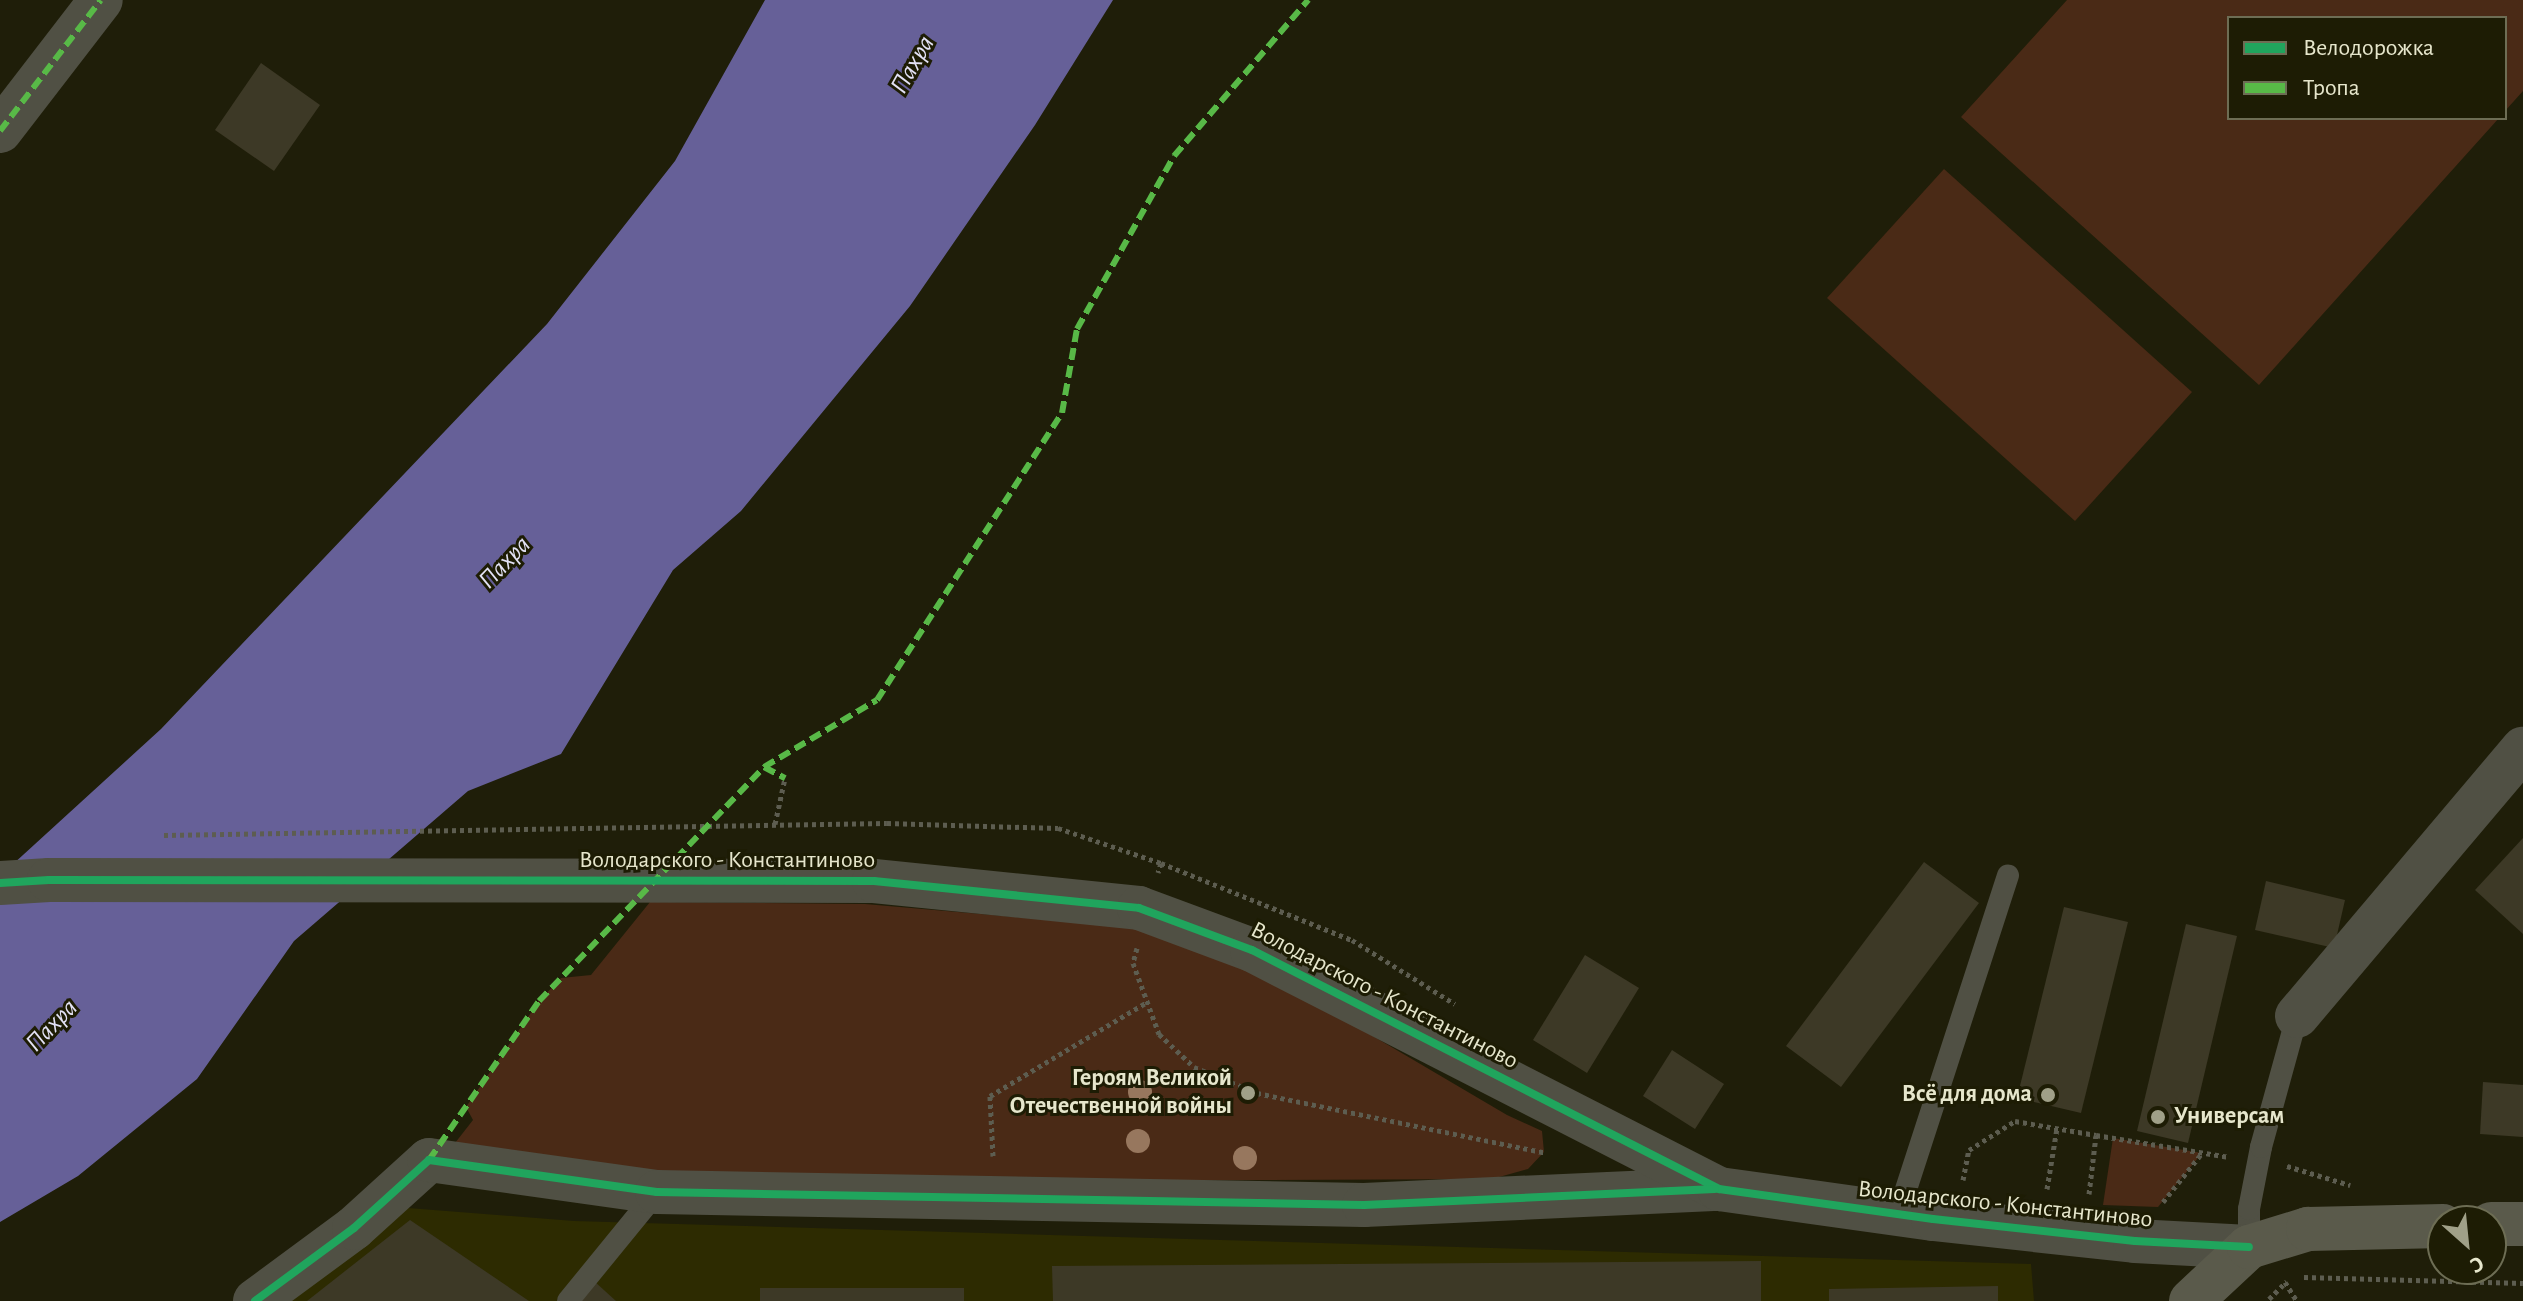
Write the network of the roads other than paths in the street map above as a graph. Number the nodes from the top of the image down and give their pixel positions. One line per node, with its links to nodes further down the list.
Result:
1 (101, 0): 2 (street)
2 (0, 131)
3 (2523, 749): 6 (street)
4 (2008, 875): 9 (lane)
5 (0, 883): 7 (street, Володарского - Константиново)
6 (2297, 1016): 11 (lane)
7 (1719, 1189): 8 (street); 9 (street, Володарского - Константиново)
8 (657, 1192): 12 (street); 13 (lane)
9 (1898, 1214): 11 (street, Володарского - Константиново)
10 (2427, 1226): 11 (main road)
11 (2249, 1247): 14 (main road)
12 (255, 1301)
13 (568, 1301)
14 (2191, 1301)

